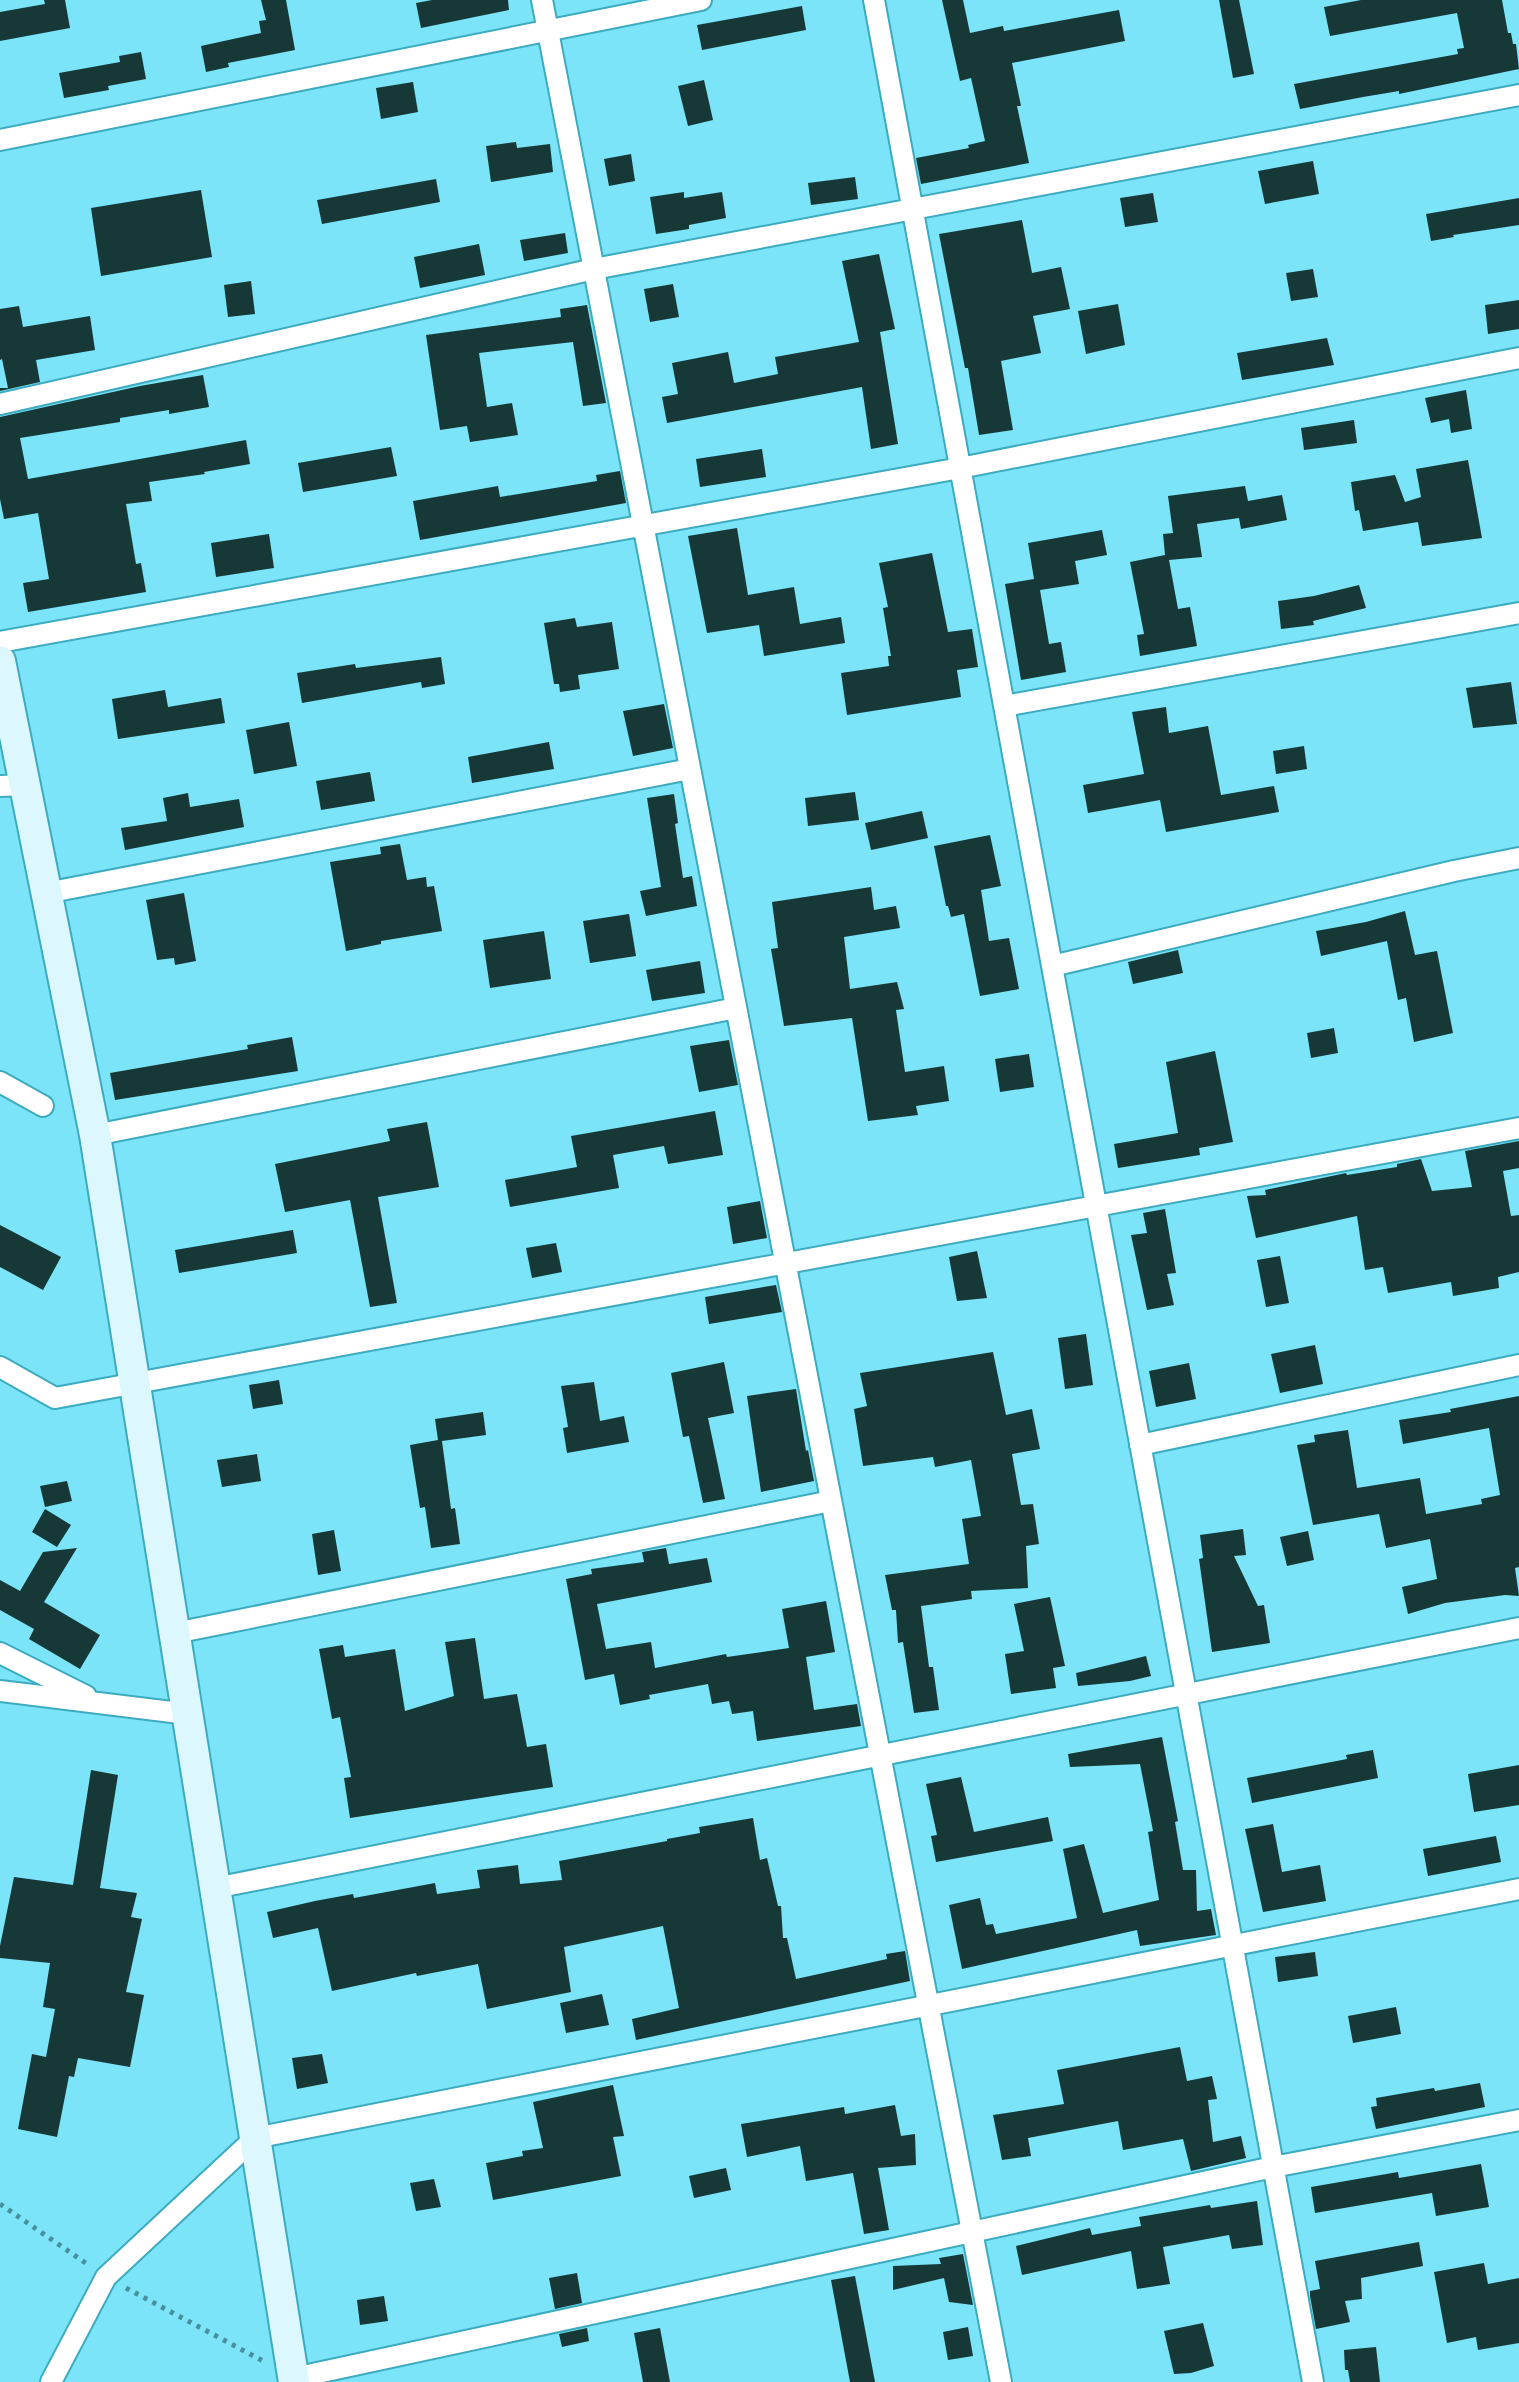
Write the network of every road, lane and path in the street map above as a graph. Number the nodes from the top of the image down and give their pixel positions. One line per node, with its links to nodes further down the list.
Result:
1 (542, 0): 4 (street)
2 (701, 0): 4 (street)
3 (874, 0): 7 (street)
4 (548, 29): 6 (street); 8 (street)
5 (1519, 95): 7 (street)
6 (0, 140)
7 (912, 209): 8 (street); 11 (street)
8 (594, 269): 10 (street); 12 (street)
9 (1519, 358): 11 (street)
10 (0, 404)
11 (960, 468): 12 (street); 16 (street)
12 (643, 526): 14 (street); 17 (street)
13 (1519, 613): 16 (street)
14 (0, 642)
15 (0, 661): 18 (street)
16 (1004, 706): 21 (street)
17 (690, 769): 20 (street); 22 (street)
18 (13, 785): 20 (street)
19 (1519, 858): 21 (street)
20 (46, 893): 26 (street)
21 (1052, 966): 27 (street)
22 (736, 1008): 26 (street); 28 (street)
23 (0, 1082): 24 (street)
24 (43, 1106)
25 (1519, 1128): 27 (street)
26 (95, 1135): 31 (street)
27 (1096, 1206): 28 (street); 32 (street)
28 (785, 1263): 31 (street); 33 (street)
29 (1519, 1365): 32 (street)
30 (0, 1367): 31 (street)
31 (134, 1383): 35 (street)
32 (1140, 1445): 38 (street)
33 (831, 1501): 35 (street); 41 (street)
34 (1519, 1628): 38 (street)
35 (175, 1633): 40 (street)
36 (0, 1653): 39 (street)
37 (0, 1691): 39 (street)
38 (1186, 1694): 41 (street); 44 (street)
39 (101, 1704): 40 (street)
40 (188, 1714): 42 (street)
41 (880, 1755): 42 (street); 45 (street)
42 (215, 1888): 47 (street)
43 (1519, 1889): 44 (street)
44 (1232, 1945): 45 (street); 48 (street)
45 (928, 2005): 47 (street); 50 (street)
46 (1519, 2120): 48 (street)
47 (255, 2138): 51 (street); 52 (street)
48 (1273, 2167): 50 (street); 55 (street)
49 (0, 2204): 51 (path)
50 (972, 2232): 52 (street); 54 (street)
51 (106, 2277): 52 (path); 53 (street)
52 (294, 2380)
53 (51, 2382)
54 (1001, 2382)
55 (1313, 2382)

